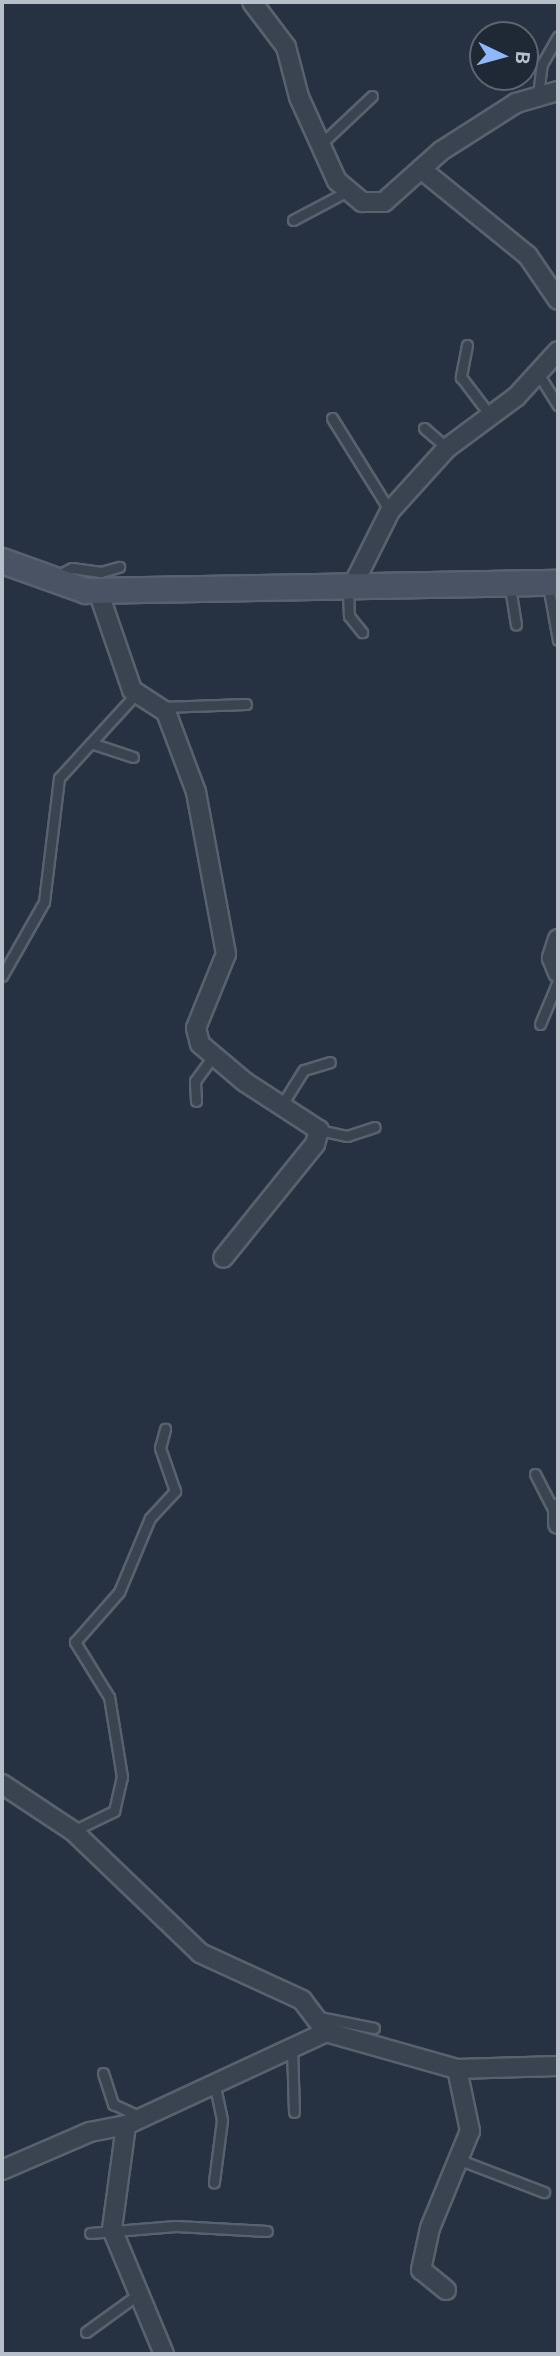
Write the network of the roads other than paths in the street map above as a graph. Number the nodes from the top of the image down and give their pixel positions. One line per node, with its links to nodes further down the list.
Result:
1 (253, 2): 6 (street)
2 (558, 36): 4 (lane)
3 (558, 91): 4 (street)
4 (538, 95): 7 (street)
5 (372, 96): 6 (lane)
6 (321, 144): 8 (street)
7 (421, 169): 8 (street); 10 (street)
8 (344, 193): 9 (lane)
9 (292, 220)
10 (557, 290)
11 (467, 345): 15 (lane)
12 (558, 351): 13 (street)
13 (538, 375): 14 (lane); 15 (street)
14 (558, 405)
15 (490, 415): 18 (street)
16 (332, 418): 19 (lane)
17 (424, 428): 18 (lane)
18 (447, 448): 19 (street)
19 (390, 511): 25 (street)
20 (2, 561): 22 (street)
21 (119, 567): 22 (lane)
22 (48, 582): 26 (street)
23 (553, 583): 24 (street); 29 (lane)
24 (510, 585): 25 (street); 27 (lane)
25 (350, 587): 26 (street); 28 (lane)
26 (98, 591): 30 (street)
27 (516, 625)
28 (362, 632)
29 (558, 640)
30 (135, 695): 32 (street); 33 (lane)
31 (246, 704): 32 (lane)
32 (160, 707): 40 (street)
33 (91, 743): 34 (lane); 37 (lane)
34 (133, 757)
35 (558, 939): 36 (street)
36 (558, 973)
37 (2, 976)
38 (558, 981): 39 (lane)
39 (540, 1024)
40 (212, 1058): 42 (lane); 43 (street)
41 (330, 1062): 43 (lane)
42 (196, 1101)
43 (283, 1103): 45 (street)
44 (376, 1127): 45 (lane)
45 (319, 1130): 46 (street)
46 (223, 1258)
47 (164, 1429): 51 (lane)
48 (535, 1474): 49 (lane)
49 (557, 1514)
50 (2, 1784): 51 (street)
51 (73, 1830): 52 (street)
52 (322, 2025): 53 (lane); 54 (street); 56 (street)
53 (373, 2028)
54 (292, 2046): 58 (street); 59 (lane)
55 (558, 2066): 56 (street)
56 (457, 2069): 62 (street)
57 (103, 2073): 60 (lane)
58 (214, 2082): 60 (street); 64 (lane)
59 (294, 2112)
60 (148, 2116): 61 (street)
61 (126, 2124): 63 (street); 66 (street)
62 (460, 2160): 65 (lane); 69 (street)
63 (2, 2170)
64 (214, 2182)
65 (544, 2192)
66 (112, 2229): 67 (lane); 68 (lane); 70 (street)
67 (267, 2231)
68 (90, 2232)
69 (446, 2290)
70 (142, 2291): 71 (lane); 72 (street)
71 (86, 2332)
72 (164, 2354)

